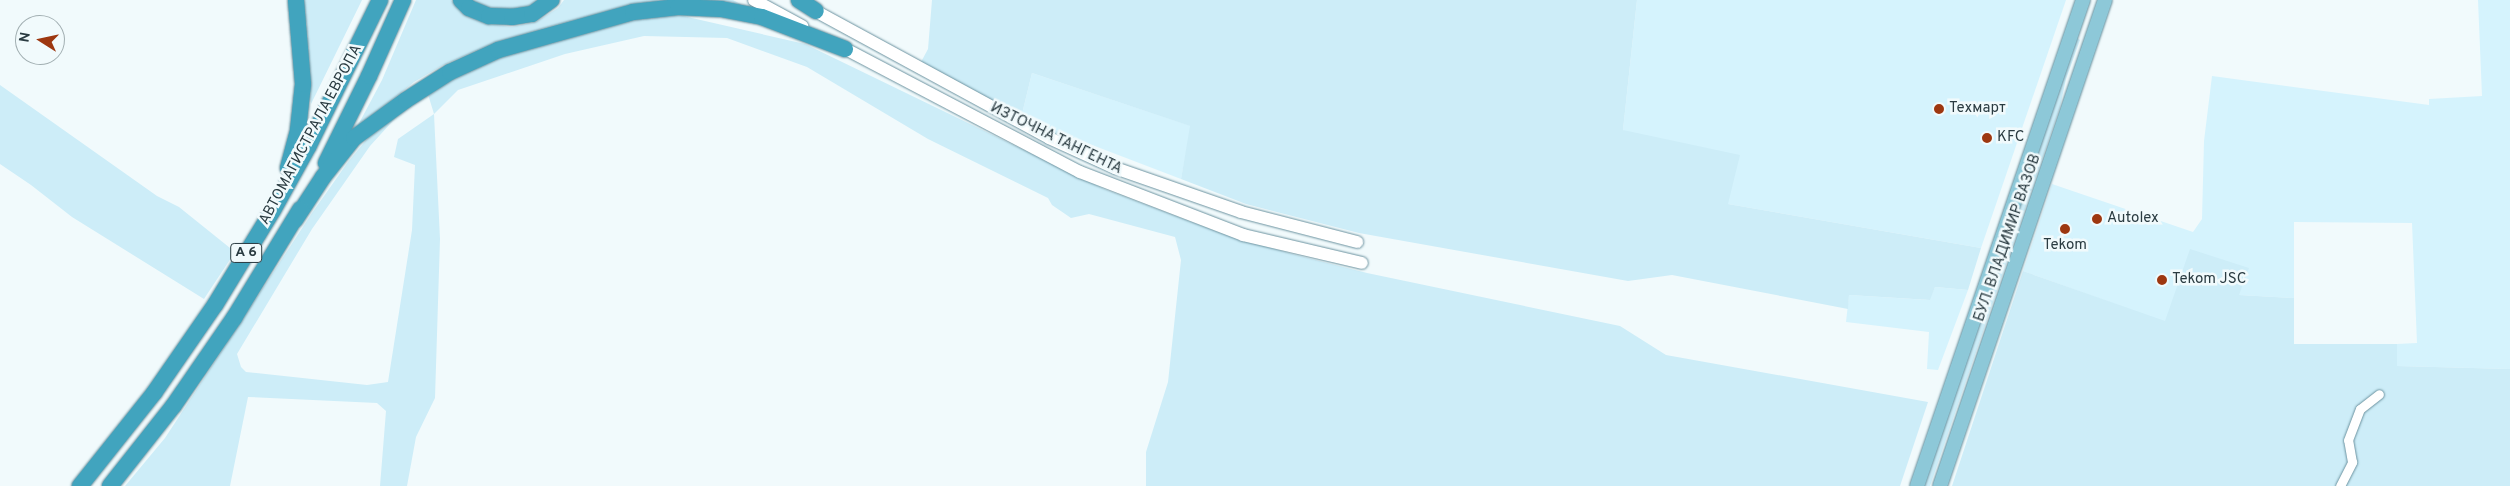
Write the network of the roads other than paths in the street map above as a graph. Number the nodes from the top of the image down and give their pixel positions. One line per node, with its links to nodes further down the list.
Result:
1 (296, 0): 12 (highway)
2 (380, 0): 12 (highway, АВТОМАГИСТРАЛА ЕВРОПА / A 6)
3 (403, 0): 13 (highway, АВТОМАГИСТРАЛА ЕВРОПА / A 6)
4 (461, 0): 5 (highway)
5 (551, 0)
6 (754, 0): 11 (street, ИЗТОЧНА ТАНГЕНТА)
7 (797, 0): 10 (highway)
8 (2082, 0): 19 (main road, БУЛ. ВЛАДИМИР ВАЗОВ)
9 (2105, 0): 20 (main road, БУЛ. ВЛАДИМИР ВАЗОВ)
10 (816, 11): 14 (street, ИЗТОЧНА ТАНГЕНТА)
11 (846, 49): 13 (highway); 15 (street, ИЗТОЧНА ТАНГЕНТА)
12 (273, 210): 17 (highway, АВТОМАГИСТРАЛА ЕВРОПА / A 6)
13 (295, 220): 18 (highway, АВТОМАГИСТРАЛА ЕВРОПА / A 6)
14 (1357, 242)
15 (1362, 263)
16 (2380, 394): 21 (street)
17 (80, 486)
18 (110, 486)
19 (1917, 486)
20 (1940, 486)
21 (2340, 486)

